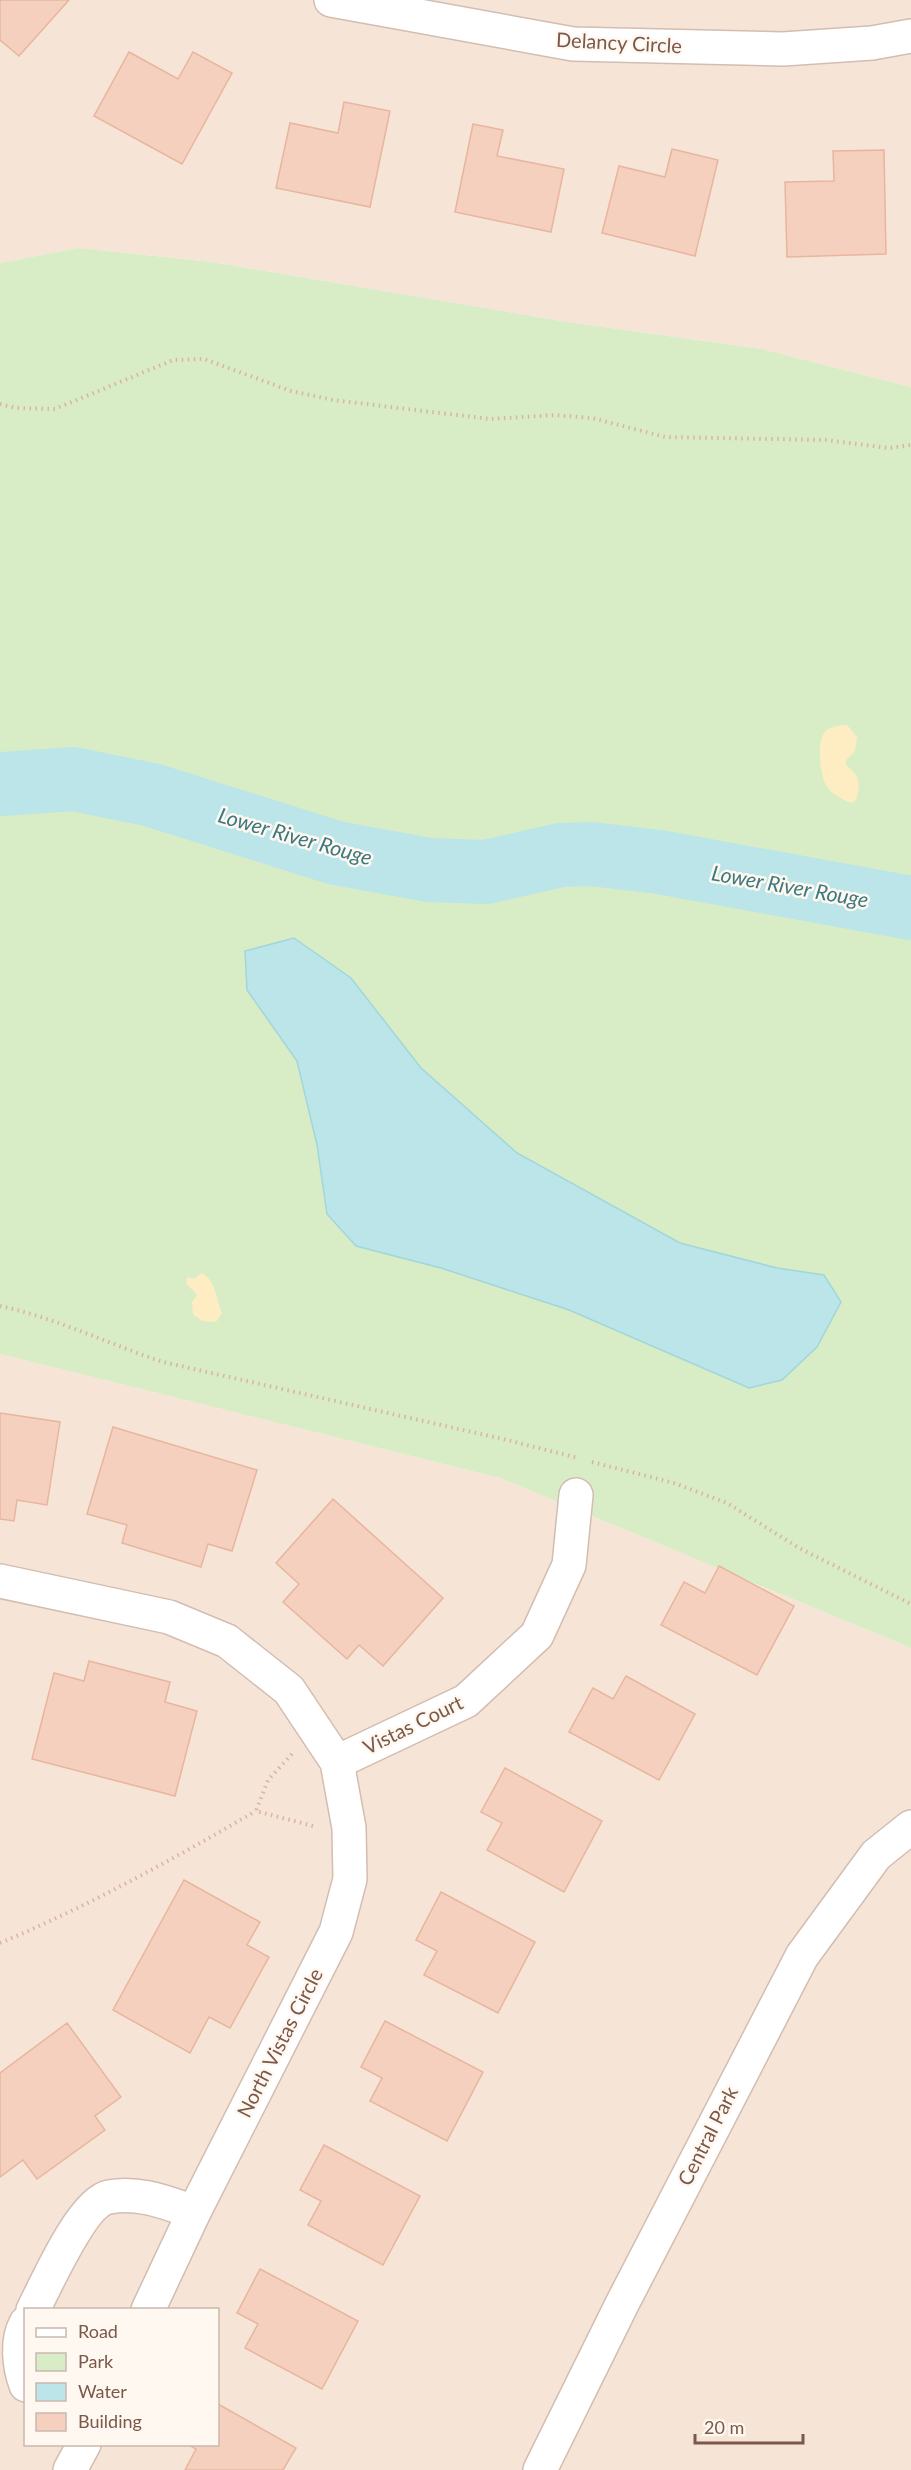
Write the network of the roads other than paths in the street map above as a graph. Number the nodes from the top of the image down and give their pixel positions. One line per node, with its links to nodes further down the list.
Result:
1 (330, 0): 2 (street, Delancy Circle)
2 (911, 36)
3 (576, 1495): 5 (street, Vistas Court)
4 (0, 1581): 5 (street)
5 (330, 1752): 7 (street, North Vistas Circle)
6 (911, 1827): 14 (street, Central Park)
7 (194, 2212): 8 (street); 9 (street, North Vistas Circle)
8 (34, 2308)
9 (149, 2308)
10 (24, 2326): 11 (street)
11 (24, 2380)
12 (83, 2446): 13 (street)
13 (70, 2470)
14 (540, 2470)

